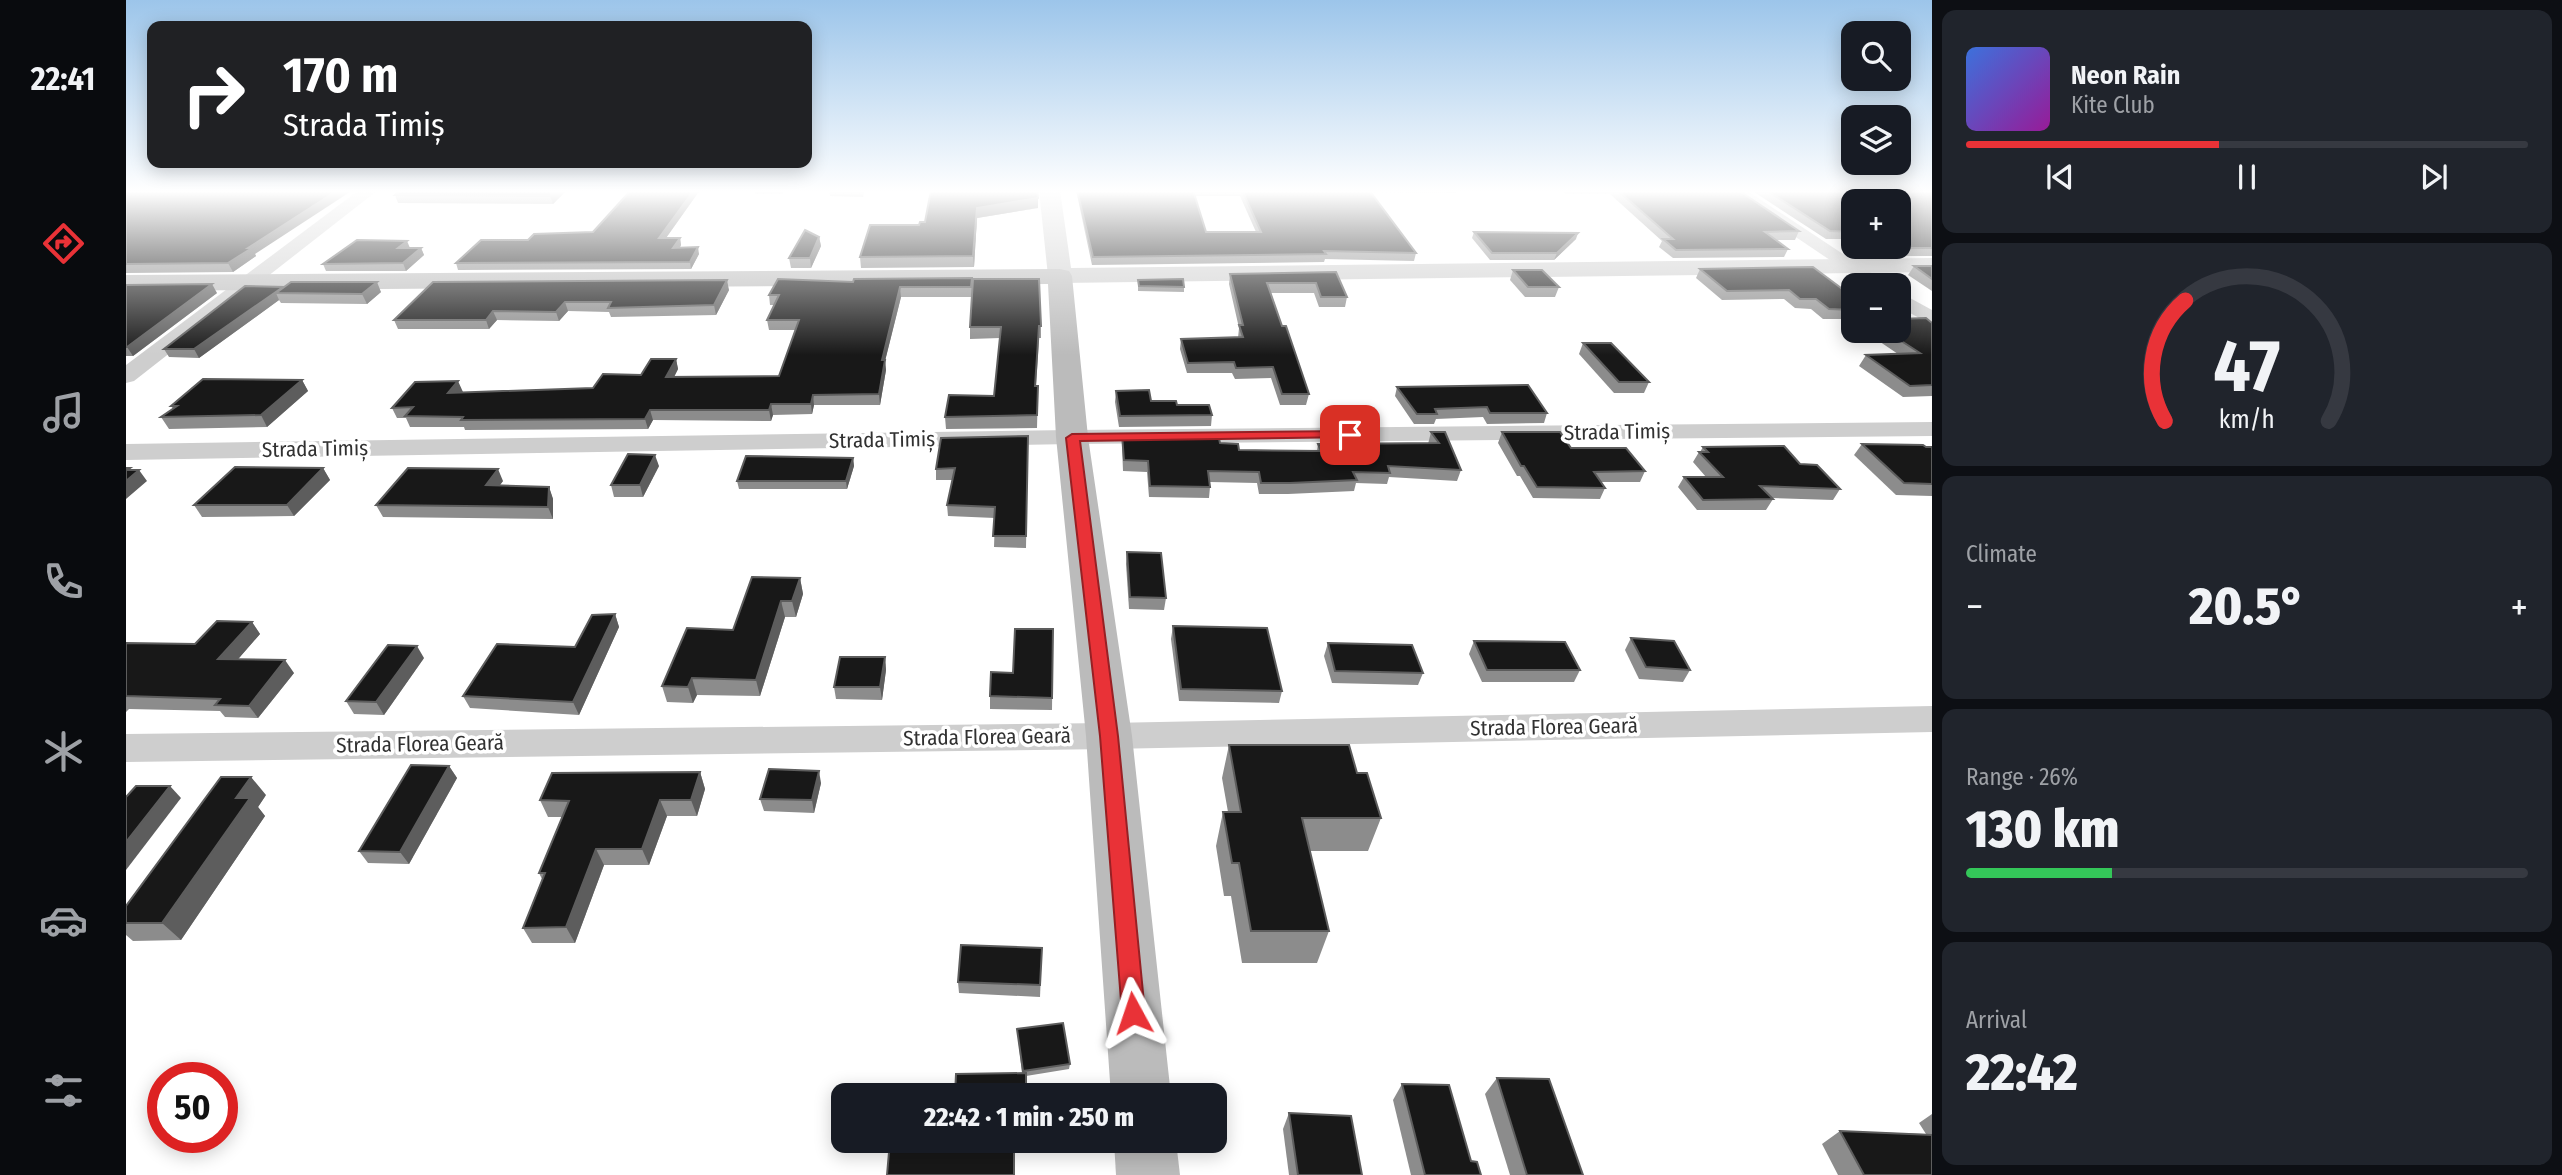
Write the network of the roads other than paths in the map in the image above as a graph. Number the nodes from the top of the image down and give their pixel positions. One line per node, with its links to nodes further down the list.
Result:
1 (297, 245): 8 (street)
2 (1056, 245): 7 (street)
3 (1818, 245): 5 (street)
4 (1932, 265): 5 (street)
5 (1850, 266): 6 (street); 7 (street)
6 (1861, 273)
7 (1060, 276): 8 (main road); 14 (main road)
8 (248, 282): 9 (main road); 12 (street)
9 (126, 283)
10 (1911, 306): 11 (street)
11 (1932, 319)
12 (126, 376)
13 (1932, 429): 14 (street, Strada Timiș)
14 (1072, 438): 15 (street, Strada Timiș); 17 (main road)
15 (126, 452)
16 (1932, 719): 17 (street, Strada Florea Geară)
17 (1109, 736): 18 (street, Strada Florea Geară); 19 (main road)
18 (126, 748)
19 (1140, 1083)
20 (1146, 1153): 21 (main road)
21 (1148, 1175)

